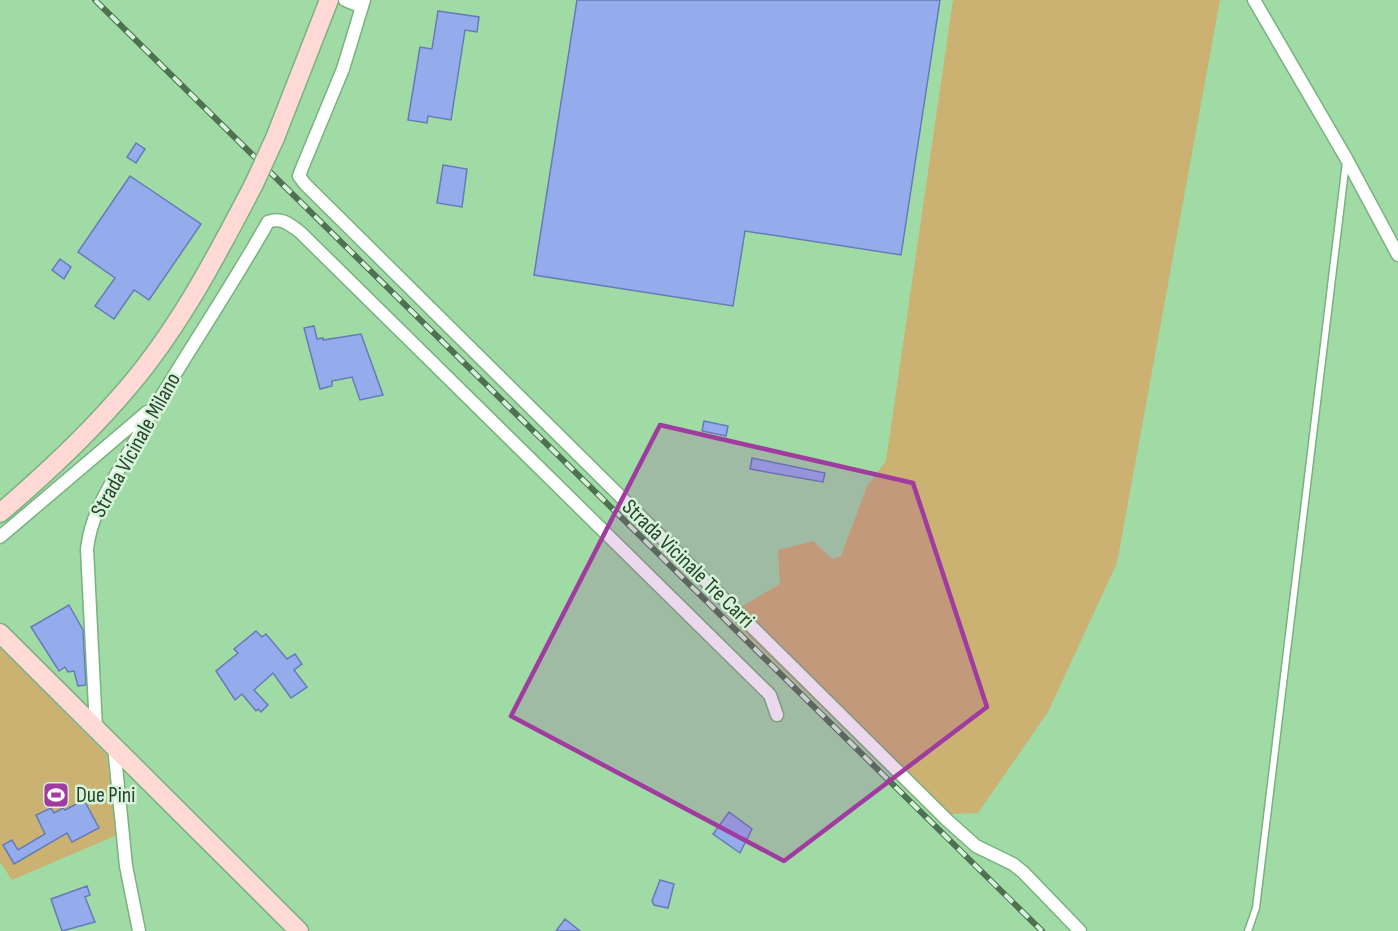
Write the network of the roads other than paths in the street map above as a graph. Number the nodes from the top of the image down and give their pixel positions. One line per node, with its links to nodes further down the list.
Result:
1 (329, 0): 8 (main road, bridge)
2 (345, 0): 4 (street)
3 (1254, 0): 5 (street)
4 (363, 4): 15 (street, Strada Vicinale Tre Carri)
5 (1346, 158): 6 (street); 16 (lane)
6 (1398, 255)
7 (153, 408): 8 (street); 10 (street, Strada Vicinale Milano); 11 (street, Strada Vicinale Milano)
8 (1, 530)
9 (0, 633): 11 (main road)
10 (777, 715)
11 (96, 728): 12 (main road)
12 (114, 746): 13 (street); 14 (main road)
13 (139, 931)
14 (299, 931)
15 (1080, 931)
16 (1248, 931)

